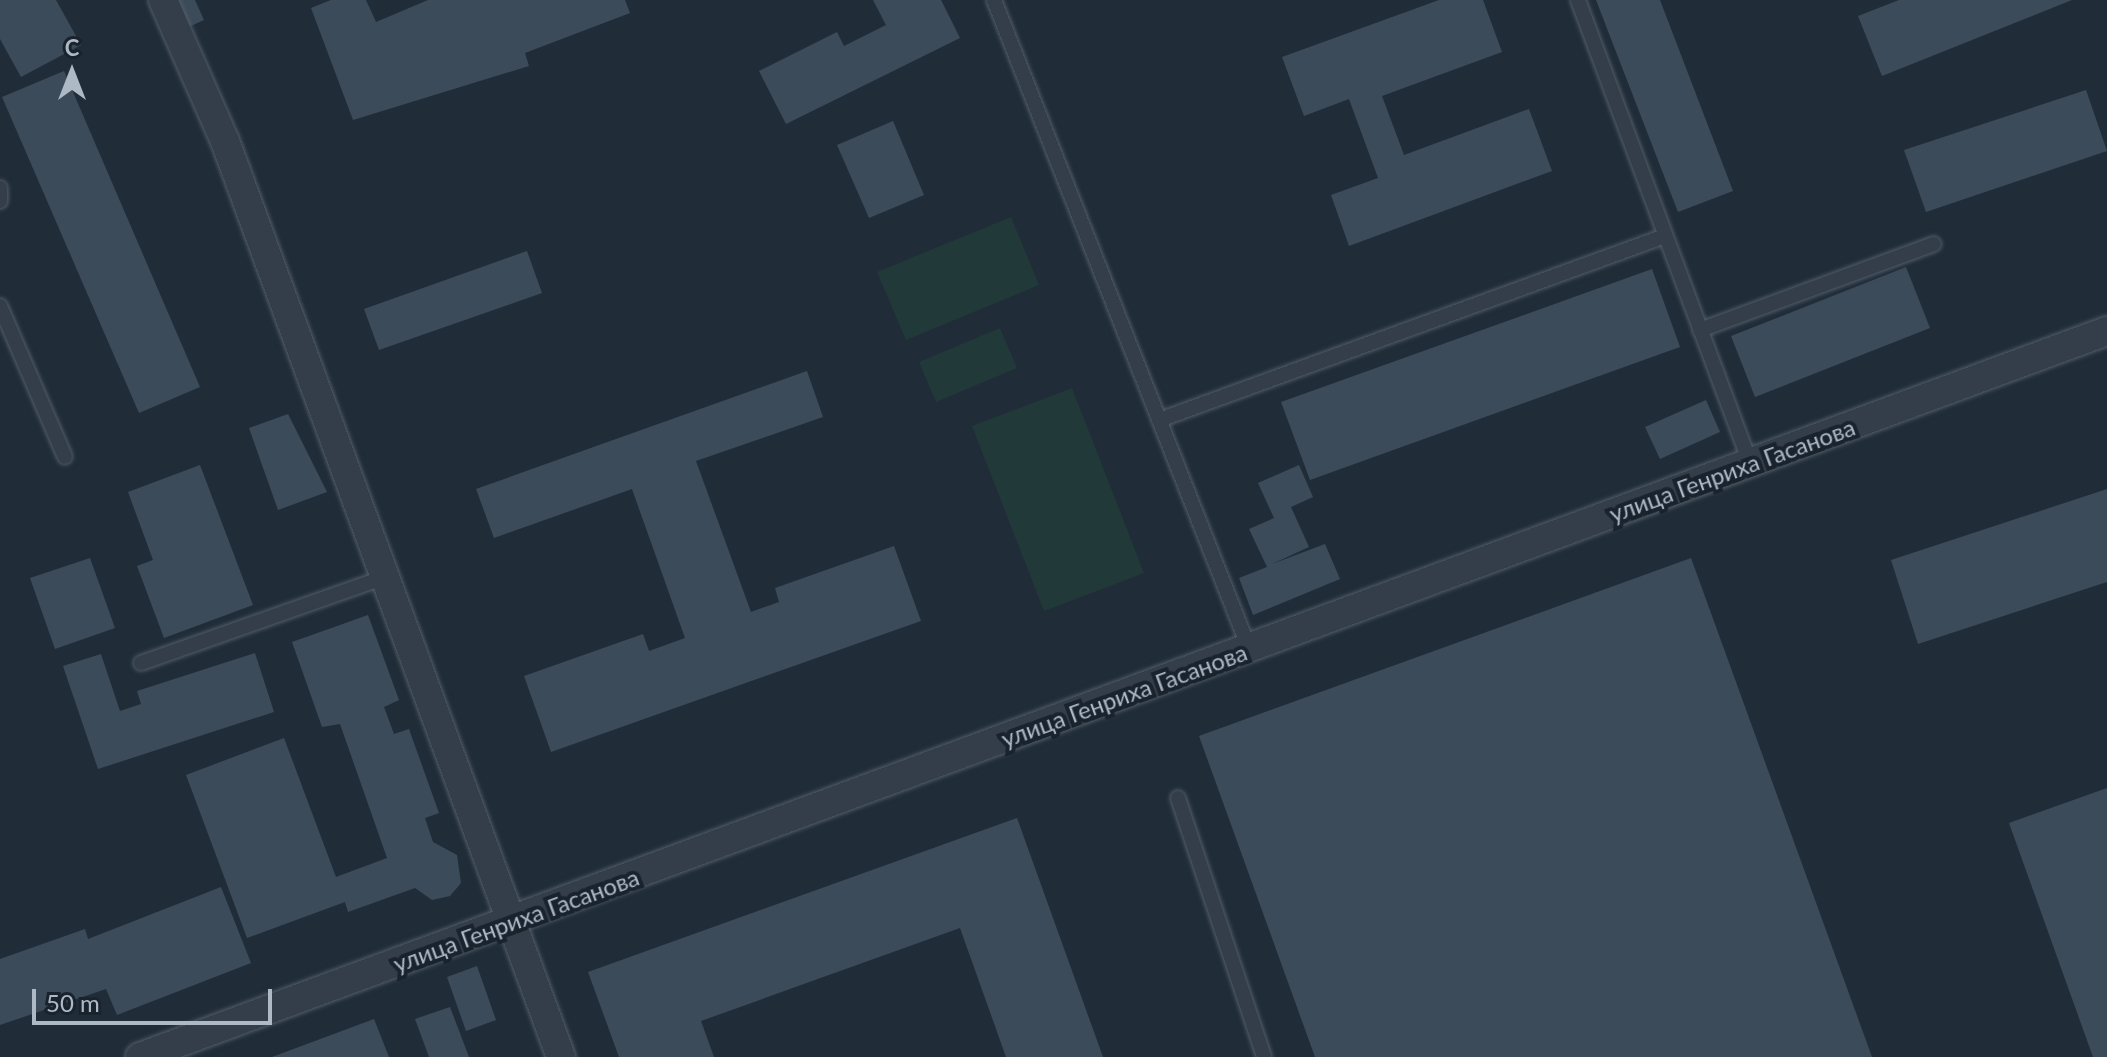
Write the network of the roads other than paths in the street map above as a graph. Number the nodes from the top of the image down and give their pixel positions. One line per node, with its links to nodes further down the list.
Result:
1 (163, 0): 14 (street)
2 (994, 0): 11 (lane)
3 (1578, 0): 6 (lane)
4 (0, 188): 5 (lane)
5 (0, 201)
6 (1665, 236): 9 (lane); 11 (lane)
7 (1934, 244): 9 (lane)
8 (0, 306): 12 (lane)
9 (1700, 330): 13 (lane)
10 (2107, 331): 13 (street, улица Генриха Гасанова)
11 (1159, 420): 15 (lane)
12 (65, 457)
13 (1750, 463): 15 (street, улица Генриха Гасанова)
14 (385, 577): 16 (lane); 18 (street)
15 (1249, 648): 18 (street, улица Генриха Гасанова)
16 (141, 663)
17 (1178, 798): 21 (lane)
18 (512, 923): 19 (street, улица Генриха Гасанова); 20 (street)
19 (140, 1057)
20 (561, 1057)
21 (1264, 1057)

